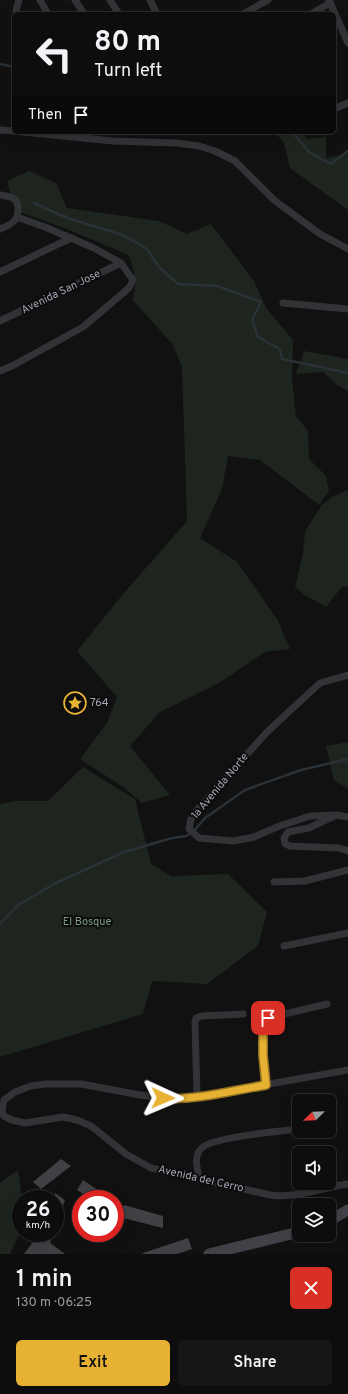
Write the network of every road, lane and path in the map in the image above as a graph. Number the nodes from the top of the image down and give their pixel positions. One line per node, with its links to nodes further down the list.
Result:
1 (19, 0): 8 (street)
2 (40, 0): 9 (street)
3 (75, 0): 10 (street)
4 (110, 0): 11 (street)
5 (150, 0): 12 (street)
6 (268, 0): 13 (street)
7 (330, 1): 14 (street); 15 (street)
8 (17, 12)
9 (47, 12)
10 (83, 12)
11 (118, 12)
12 (157, 12)
13 (247, 12)
14 (314, 12)
15 (335, 12)
16 (336, 15): 17 (street)
17 (348, 43)
18 (348, 103): 19 (street)
19 (336, 108)
20 (0, 130): 21 (street)
21 (12, 131)
22 (43, 134): 27 (street)
23 (0, 195): 24 (street)
24 (16, 217): 25 (street); 26 (street)
25 (0, 229)
26 (71, 238): 28 (street); 29 (street)
27 (348, 249)
28 (121, 263): 32 (street, Avenida San Jose); 33 (street)
29 (0, 272)
30 (283, 303): 31 (street)
31 (348, 309)
32 (0, 321)
33 (0, 371)
34 (348, 675): 35 (street, 1a Avenida Norte)
35 (336, 815): 36 (street, 1a Avenida Norte); 37 (street)
36 (348, 817)
37 (348, 851)
38 (348, 870): 39 (street)
39 (274, 882)
40 (348, 933): 41 (street)
41 (284, 946)
42 (326, 1004): 45 (street)
43 (243, 1014): 46 (street)
44 (348, 1070): 45 (street)
45 (266, 1085): 46 (street)
46 (197, 1096): 48 (street, Avenida del Cerro)
47 (292, 1130): 48 (street)
48 (199, 1178): 49 (street, Avenida del Cerro)
49 (348, 1184)
50 (348, 1210): 51 (street)
51 (336, 1217)
52 (292, 1234): 53 (street)
53 (209, 1254)

